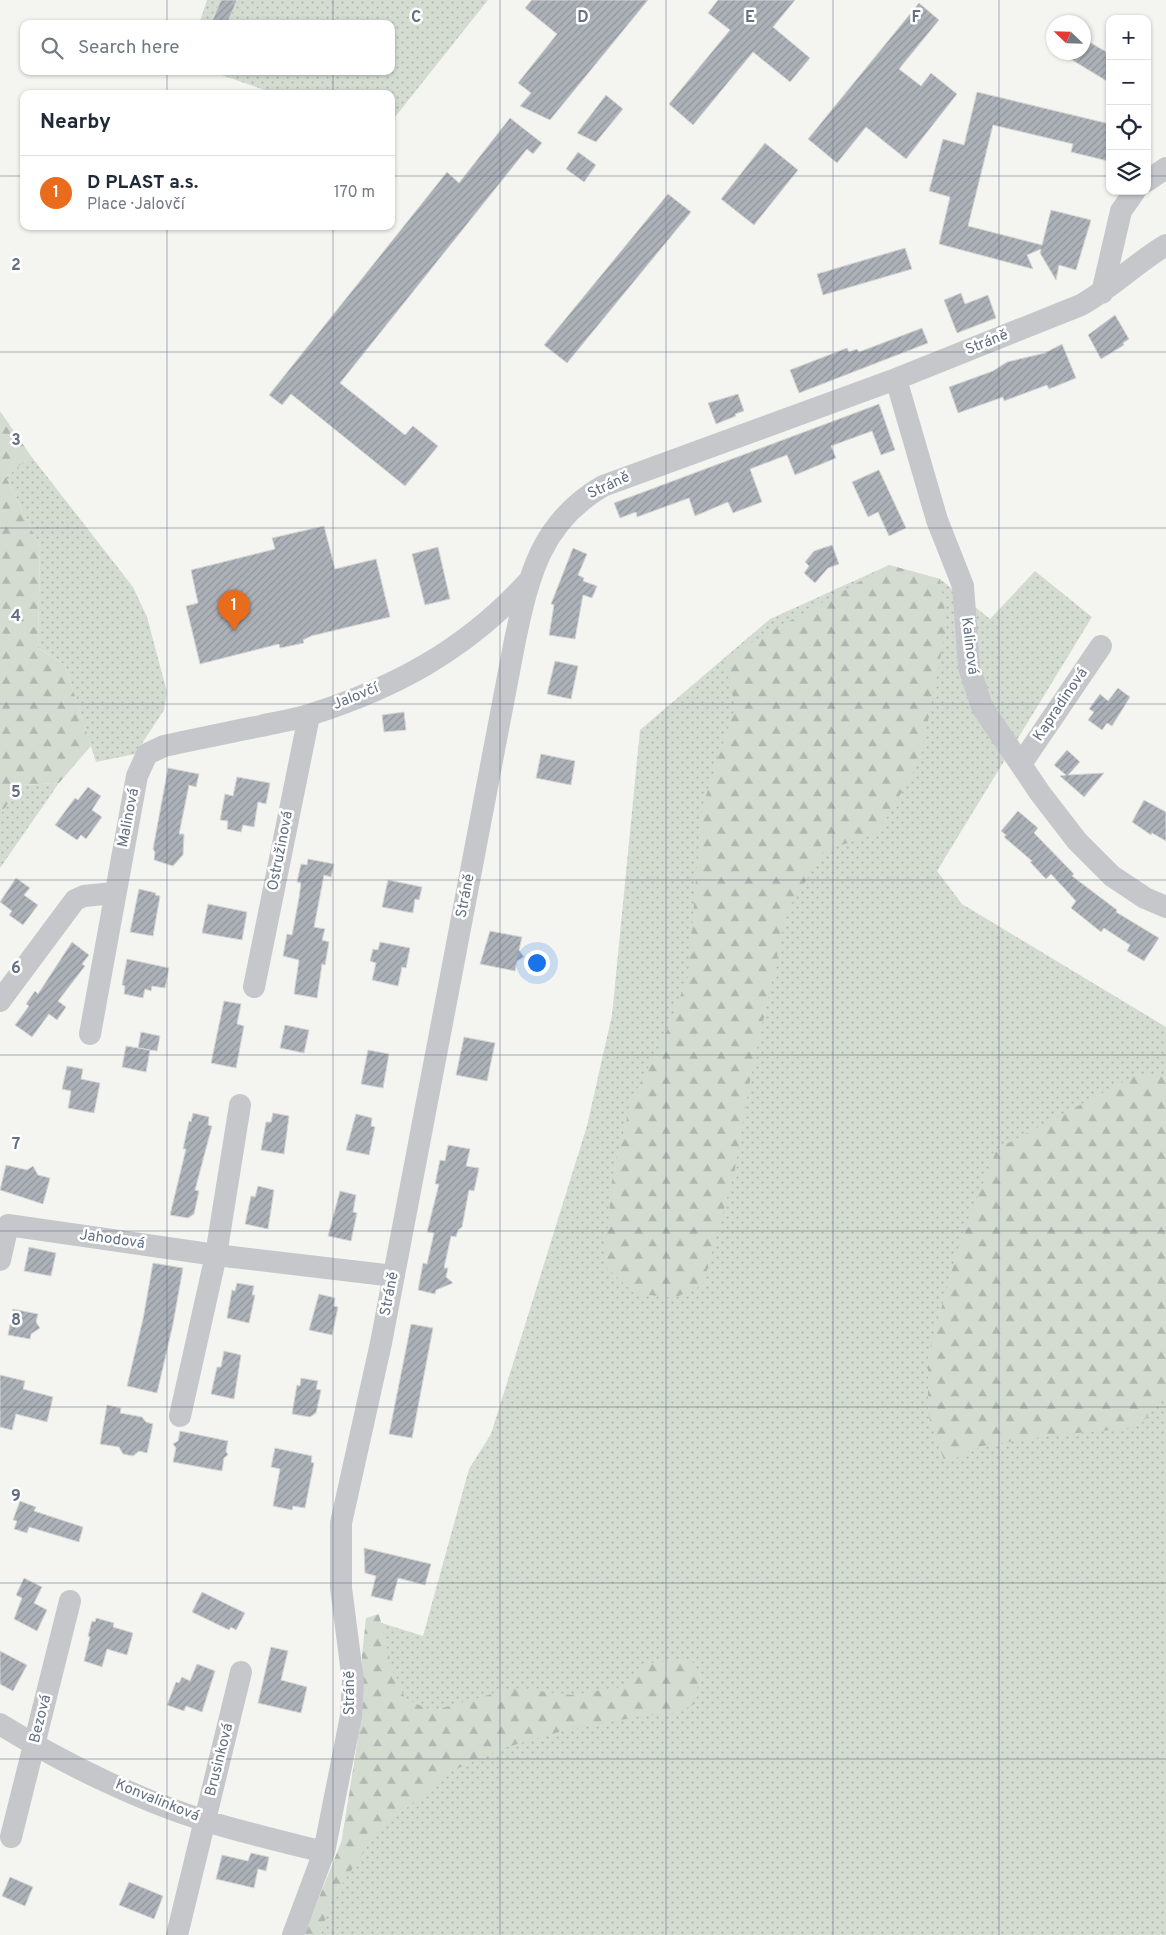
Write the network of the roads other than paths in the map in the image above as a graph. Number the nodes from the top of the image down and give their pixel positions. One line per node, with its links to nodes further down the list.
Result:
1 (1166, 168): 2 (street)
2 (1151, 178)
3 (1132, 195): 5 (street)
4 (1166, 245): 5 (street, Stráně)
5 (1102, 293): 6 (street, Stráně)
6 (896, 379): 7 (street, Stráně); 11 (street, Kalinová)
7 (528, 582): 9 (street, Jalovčí); 21 (street, Stráně)
8 (1101, 646): 11 (street, Kapradinová)
9 (308, 716): 10 (street, Jalovčí); 14 (street, Ostružinová)
10 (155, 749): 12 (street, Malinová)
11 (1021, 764): 13 (street, Kalinová)
12 (114, 893): 15 (street); 16 (street, Malinová)
13 (1166, 907)
14 (254, 987)
15 (0, 1001)
16 (90, 1034)
17 (240, 1105): 19 (street)
18 (4, 1223): 19 (street, Jahodová); 20 (street, Jahodová)
19 (216, 1255): 21 (street, Jahodová); 22 (street)
20 (0, 1260)
21 (394, 1276): 29 (street, Stráně)
22 (180, 1416)
23 (70, 1601): 26 (street, Bezová)
24 (242, 1672): 27 (street, Brusinková)
25 (0, 1724): 26 (street, Konvalinková)
26 (35, 1745): 27 (street, Konvalinková); 28 (street, Bezová)
27 (205, 1820): 29 (street, Konvalinková); 30 (street, Brusinková)
28 (11, 1837)
29 (324, 1852): 31 (street, Stráně)
30 (177, 1935)
31 (293, 1935)

